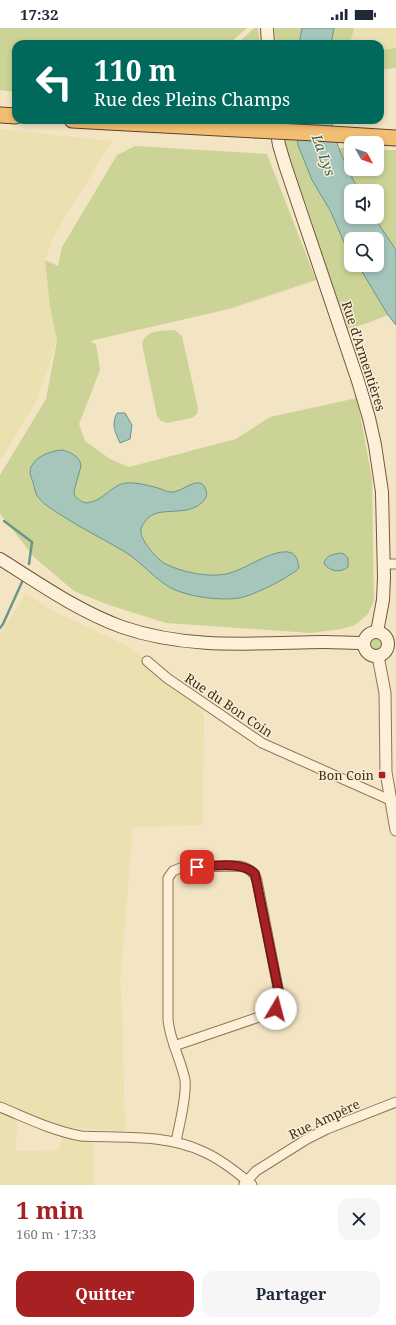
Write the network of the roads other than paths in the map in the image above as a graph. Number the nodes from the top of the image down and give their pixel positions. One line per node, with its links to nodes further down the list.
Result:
1 (267, 28): 2 (main road)
2 (268, 40)
3 (0, 115): 4 (highway)
4 (12, 116)
5 (145, 124): 7 (highway, bridge)
6 (276, 124): 9 (main road, Rue d'Armentières)
7 (396, 138)
8 (0, 559): 12 (main road)
9 (383, 564): 10 (street); 11 (main road, Rue d'Armentières)
10 (396, 564)
11 (377, 632): 12 (main road); 13 (main road)
12 (364, 643): 13 (main road)
13 (378, 656): 15 (street)
14 (147, 660): 15 (street, Rue du Bon Coin)
15 (390, 800): 16 (street)
16 (396, 830)
17 (174, 1046): 17 (street); 20 (street)
18 (396, 1102): 21 (street, Rue Ampère)
19 (0, 1107): 20 (street)
20 (176, 1142): 21 (street)
21 (247, 1183)

